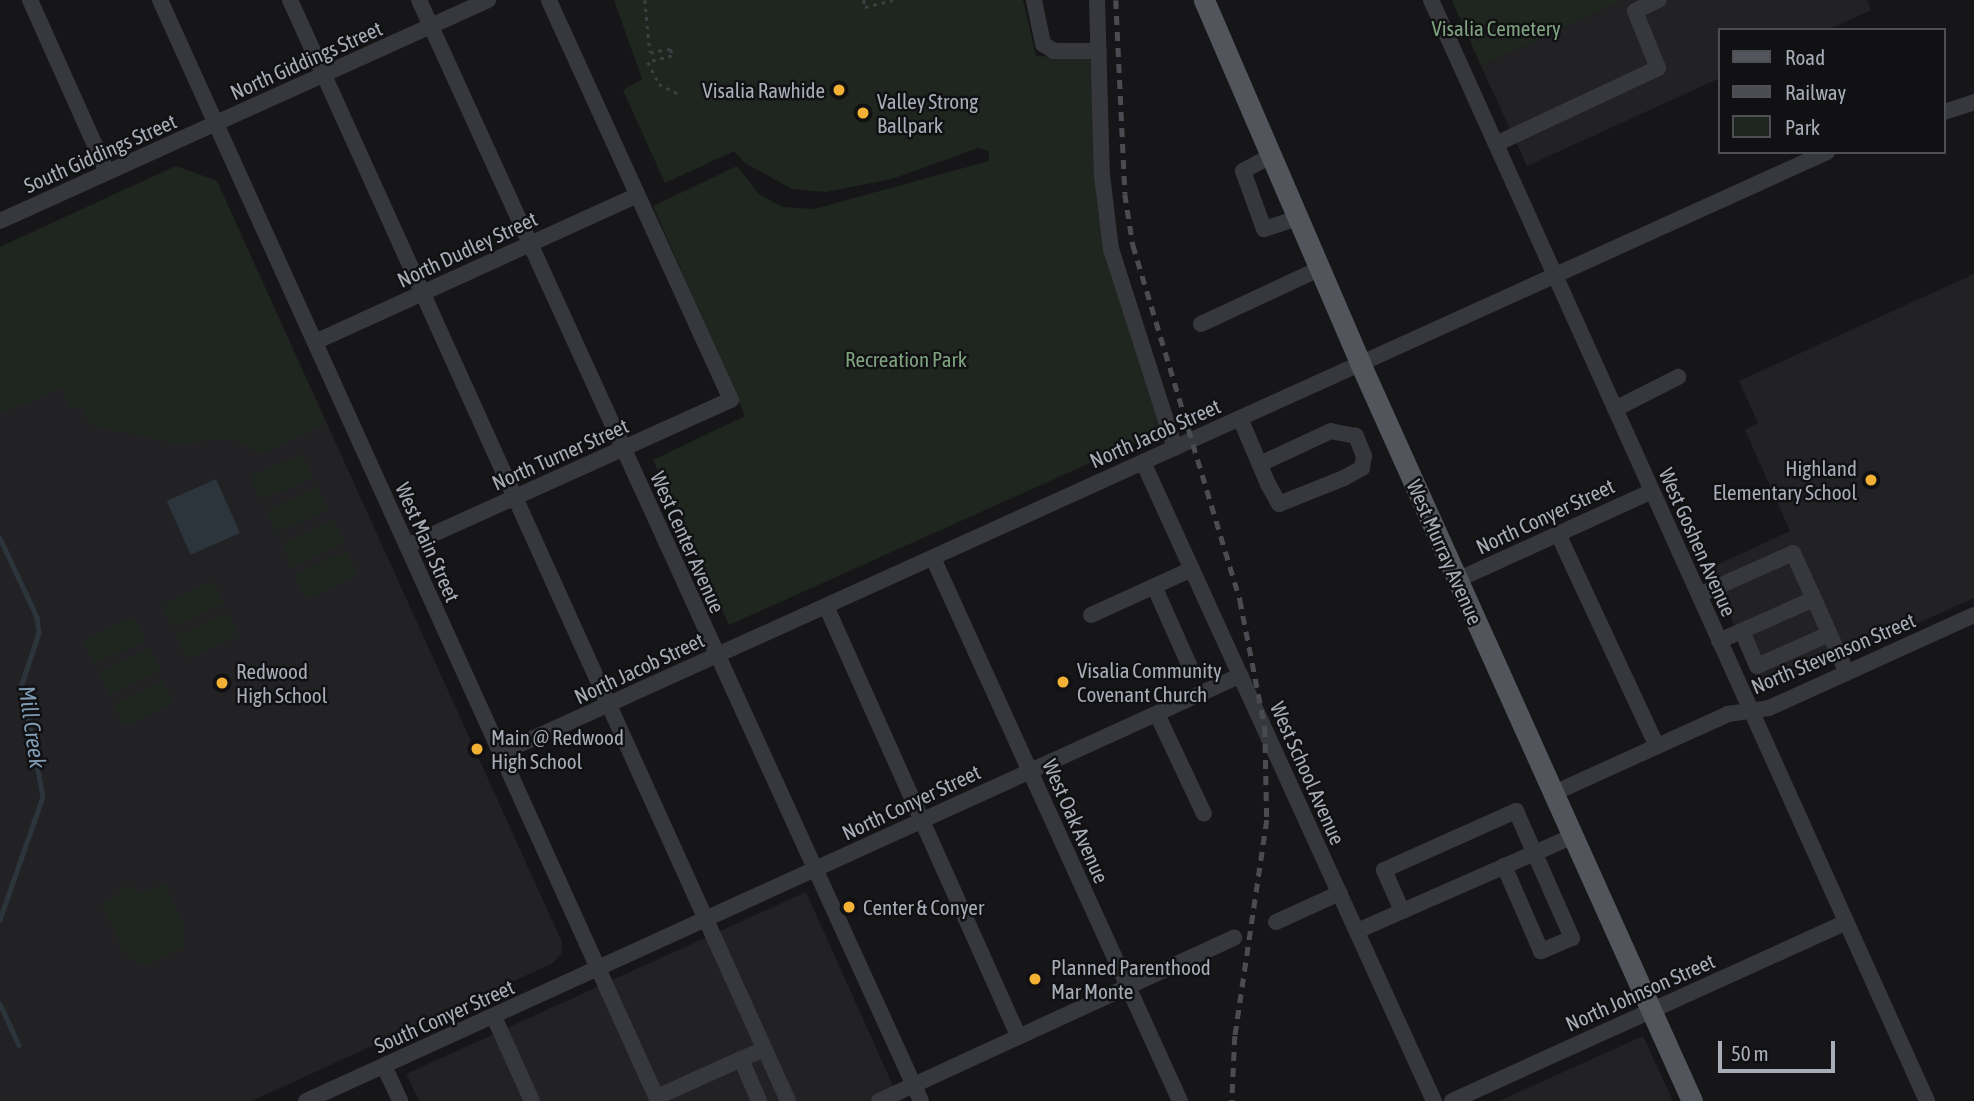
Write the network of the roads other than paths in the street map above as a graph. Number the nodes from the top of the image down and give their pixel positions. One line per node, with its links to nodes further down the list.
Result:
1 (30, 0): 21 (street)
2 (160, 0): 17 (street, West Main Street)
3 (290, 0): 14 (street)
4 (419, 0): 12 (street, West Center Avenue)
5 (488, 0): 12 (street, North Giddings Street)
6 (549, 0): 22 (street)
7 (1034, 0): 13 (street)
8 (1097, 0): 13 (street)
9 (1204, 0): 20 (main road, West Murray Avenue)
10 (1431, 0): 18 (street, West Goshen Avenue)
11 (1659, 0): 18 (street)
12 (431, 27): 14 (street, North Giddings Street); 25 (street, West Center Avenue)
13 (1099, 51): 35 (street)
14 (323, 75): 17 (street, North Giddings Street); 28 (street)
15 (1974, 102): 16 (street)
16 (1946, 111)
17 (217, 123): 21 (street, South Giddings Street); 30 (street, West Main Street)
18 (1496, 144): 27 (street, West Goshen Avenue)
19 (1823, 154): 27 (street, North Jacob Street)
20 (1271, 156): 23 (main road, West Murray Avenue); 23 (street)
21 (107, 172): 24 (street, South Giddings Street)
22 (637, 195): 25 (street, North Dudley Street); 36 (street, North Turner Street)
23 (1297, 218): 26 (main road, West Murray Avenue)
24 (0, 221)
25 (530, 244): 28 (street, North Dudley Street); 36 (street, West Center Avenue)
26 (1319, 269): 29 (street); 31 (main road, West Murray Avenue)
27 (1554, 274): 31 (street, North Jacob Street); 33 (street, West Goshen Avenue)
28 (423, 293): 30 (street, North Dudley Street); 40 (street)
29 (1201, 324)
30 (315, 342): 42 (street, West Main Street)
31 (1360, 363): 34 (street, North Jacob Street); 45 (main road, West Murray Avenue)
32 (1678, 377): 33 (street)
33 (1615, 409): 39 (street, West Goshen Avenue)
34 (1240, 418): 35 (street, North Jacob Street); 38 (street)
35 (1175, 447): 37 (street, North Jacob Street)
36 (623, 449): 40 (street, North Turner Street); 55 (street, West Center Avenue)
37 (1143, 462): 43 (street, North Jacob Street); 44 (street, West School Avenue)
38 (1260, 464): 38 (street)
39 (1651, 491): 41 (street, North Conyer Street); 47 (street, West Goshen Avenue)
40 (515, 498): 42 (street, North Turner Street); 59 (street)
41 (1558, 534): 45 (street, North Conyer Street); 62 (street)
42 (407, 547): 63 (street, West Main Street)
43 (933, 558): 49 (street, North Jacob Street); 64 (street, West Oak Avenue)
44 (1192, 569): 46 (street); 58 (street, West School Avenue)
45 (1457, 580): 65 (main road, West Murray Avenue)
46 (1154, 586): 50 (street); 56 (street)
47 (1699, 595): 48 (street); 54 (street, West Goshen Avenue)
48 (1814, 599): 52 (street); 53 (street)
49 (826, 606): 55 (street, North Jacob Street); 67 (street)
50 (1091, 615)
51 (1973, 618): 57 (street, North Stevenson Street)
52 (1742, 631): 53 (street); 54 (street)
53 (1829, 634): 57 (street)
54 (1720, 642): 60 (street, West Goshen Avenue)
55 (716, 656): 59 (street, North Jacob Street); 71 (street, West Center Avenue)
56 (1191, 667)
57 (1847, 673): 60 (street, North Stevenson Street)
58 (1241, 675): 61 (street, North Conyer Street); 72 (street, West School Avenue)
59 (610, 705): 63 (street, North Jacob Street); 74 (street)
60 (1751, 711): 62 (street, North Stevenson Street); 76 (street, West Goshen Avenue)
61 (1157, 714): 64 (street, North Conyer Street); 66 (street)
62 (1657, 746): 65 (street, North Stevenson Street)
63 (501, 753): 79 (street, West Main Street)
64 (1030, 771): 67 (street, North Conyer Street); 80 (street, West Oak Avenue)
65 (1554, 793): 68 (main road, West Murray Avenue)
66 (1204, 814)
67 (922, 820): 71 (street, North Conyer Street); 83 (street)
68 (1573, 836): 69 (street); 81 (main road, West Murray Avenue)
69 (1534, 853): 70 (street); 70 (street); 73 (street)
70 (1504, 866): 73 (street)
71 (816, 869): 74 (street, North Conyer Street); 87 (street, West Center Avenue)
72 (1340, 893): 75 (street); 77 (street, West School Avenue)
73 (1402, 911): 77 (street)
74 (706, 920): 79 (street, North Conyer Street); 84 (street)
75 (1276, 922)
76 (1846, 922): 81 (street, North Johnson Street); 100 (street, West Goshen Avenue)
77 (1357, 931): 98 (street, West School Avenue)
78 (1234, 939): 80 (street)
79 (599, 969): 82 (street, South Conyer Street); 88 (street, West Main Street)
80 (1128, 986): 83 (street); 97 (street, West Oak Avenue)
81 (1651, 1010): 89 (main road, West Murray Avenue); 99 (street, North Johnson Street)
82 (494, 1017): 86 (street, South Conyer Street); 92 (street)
83 (1019, 1037): 87 (street)
84 (764, 1049): 85 (street); 94 (street)
85 (741, 1059): 88 (street); 93 (street)
86 (384, 1066): 90 (street, South Conyer Street); 91 (street)
87 (914, 1085): 95 (street); 96 (street, West Center Avenue)
88 (657, 1099)
89 (1685, 1099)
90 (306, 1101)
91 (400, 1101)
92 (532, 1101)
93 (760, 1101)
94 (788, 1101)
95 (879, 1101)
96 (921, 1101)
97 (1180, 1101)
98 (1434, 1101)
99 (1452, 1101)
100 (1927, 1101)

